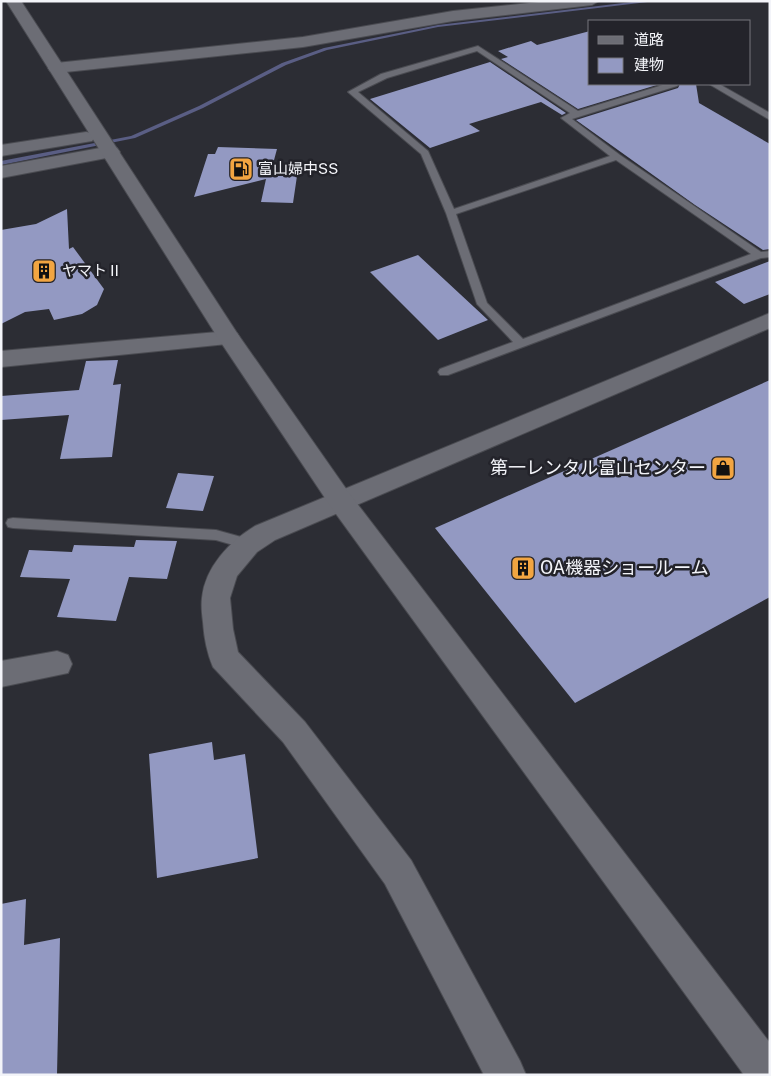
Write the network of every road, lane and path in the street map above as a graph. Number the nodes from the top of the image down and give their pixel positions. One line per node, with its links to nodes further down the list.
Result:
1 (592, 1): 3 (street)
2 (17, 2): 3 (street)
3 (56, 68): 8 (street)
4 (671, 85): 6 (lane)
5 (715, 85): 7 (lane)
6 (577, 114): 10 (lane); 12 (lane)
7 (770, 117)
8 (105, 144): 9 (street); 11 (street); 15 (street)
9 (1, 151)
10 (617, 158): 12 (lane); 13 (lane)
11 (1, 172)
12 (451, 213): 16 (lane)
13 (764, 255): 16 (lane)
14 (770, 320): 19 (street)
15 (229, 338): 17 (street); 19 (street)
16 (521, 343): 18 (lane)
17 (1, 359)
18 (444, 372)
19 (340, 500): 21 (street); 25 (street)
20 (13, 523): 21 (lane)
21 (247, 544): 24 (street)
22 (57, 664): 23 (street)
23 (1, 674)
24 (506, 1075)
25 (770, 1075)

